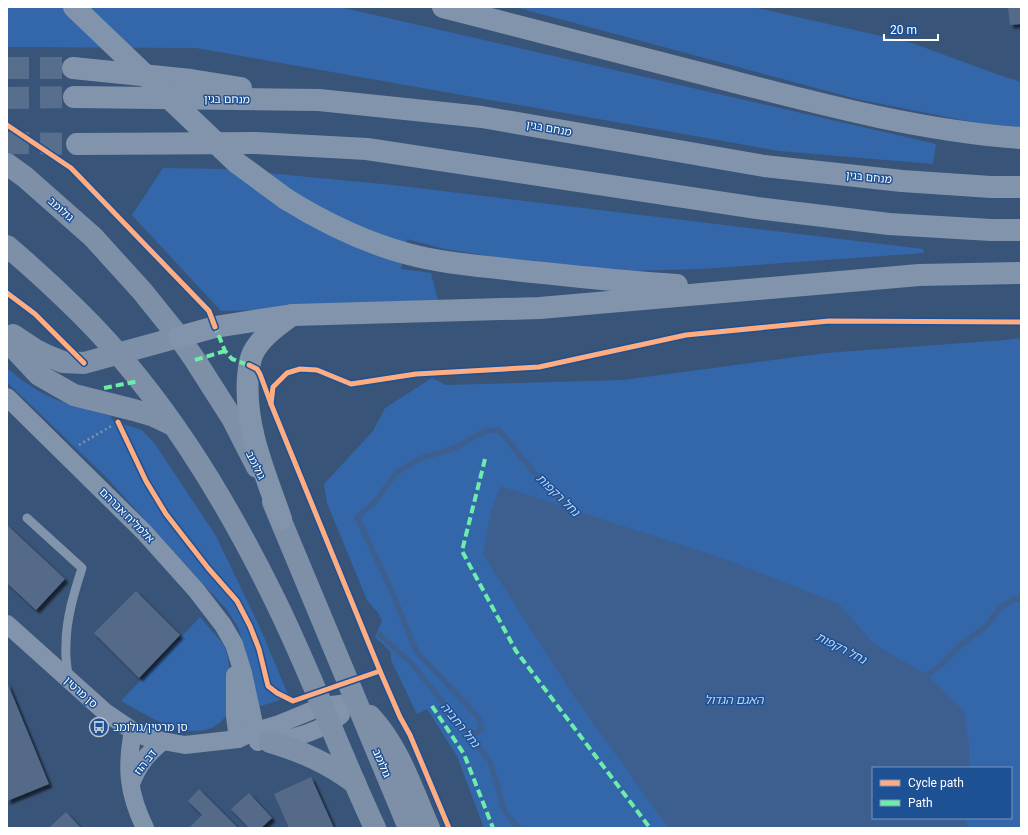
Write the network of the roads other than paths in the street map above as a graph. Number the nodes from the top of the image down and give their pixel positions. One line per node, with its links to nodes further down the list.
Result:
1 (74, 7): 13 (highway, bridge)
2 (443, 7): 6 (highway)
3 (73, 68): 5 (highway)
4 (74, 97): 5 (highway, מנחם בגין)
5 (319, 100): 9 (highway, מנחם בגין)
6 (1021, 138)
7 (77, 144): 10 (highway)
8 (7, 164): 16 (main road, גולומב)
9 (1021, 187)
10 (1021, 230)
11 (7, 246): 18 (main road)
12 (1021, 273): 13 (highway)
13 (743, 290): 14 (highway)
14 (293, 315): 16 (highway); 22 (highway)
15 (7, 331): 18 (main road)
16 (179, 336): 18 (main road); 22 (main road, גולומב)
17 (7, 340): 20 (main road)
18 (117, 353): 20 (main road)
19 (7, 397): 24 (street, אלמליח אברהם)
20 (174, 425): 27 (main road)
21 (27, 518): 25 (lane)
22 (281, 519): 26 (main road, גולומב)
23 (7, 624): 25 (street, סן מרטין)
24 (234, 644): 29 (street, אלמליח אברהם); 30 (street, אלמליח אברהם)
25 (68, 680): 28 (street, סן מרטין)
26 (356, 702): 27 (street, סן מרטין); 36 (main road, גולומב); 37 (main road)
27 (326, 715): 29 (street, סן מרטין); 32 (main road)
28 (133, 731): 31 (street, סן מרטין); 33 (street, דב הוז)
29 (261, 738): 30 (street, סן מרטין); 32 (main road)
30 (238, 739): 31 (street, סן מרטין)
31 (163, 741): 33 (street, דב הוז)
32 (355, 783): 35 (main road)
33 (130, 784): 34 (street, דב הוז)
34 (145, 828)
35 (375, 828)
36 (409, 828)
37 (429, 828)

